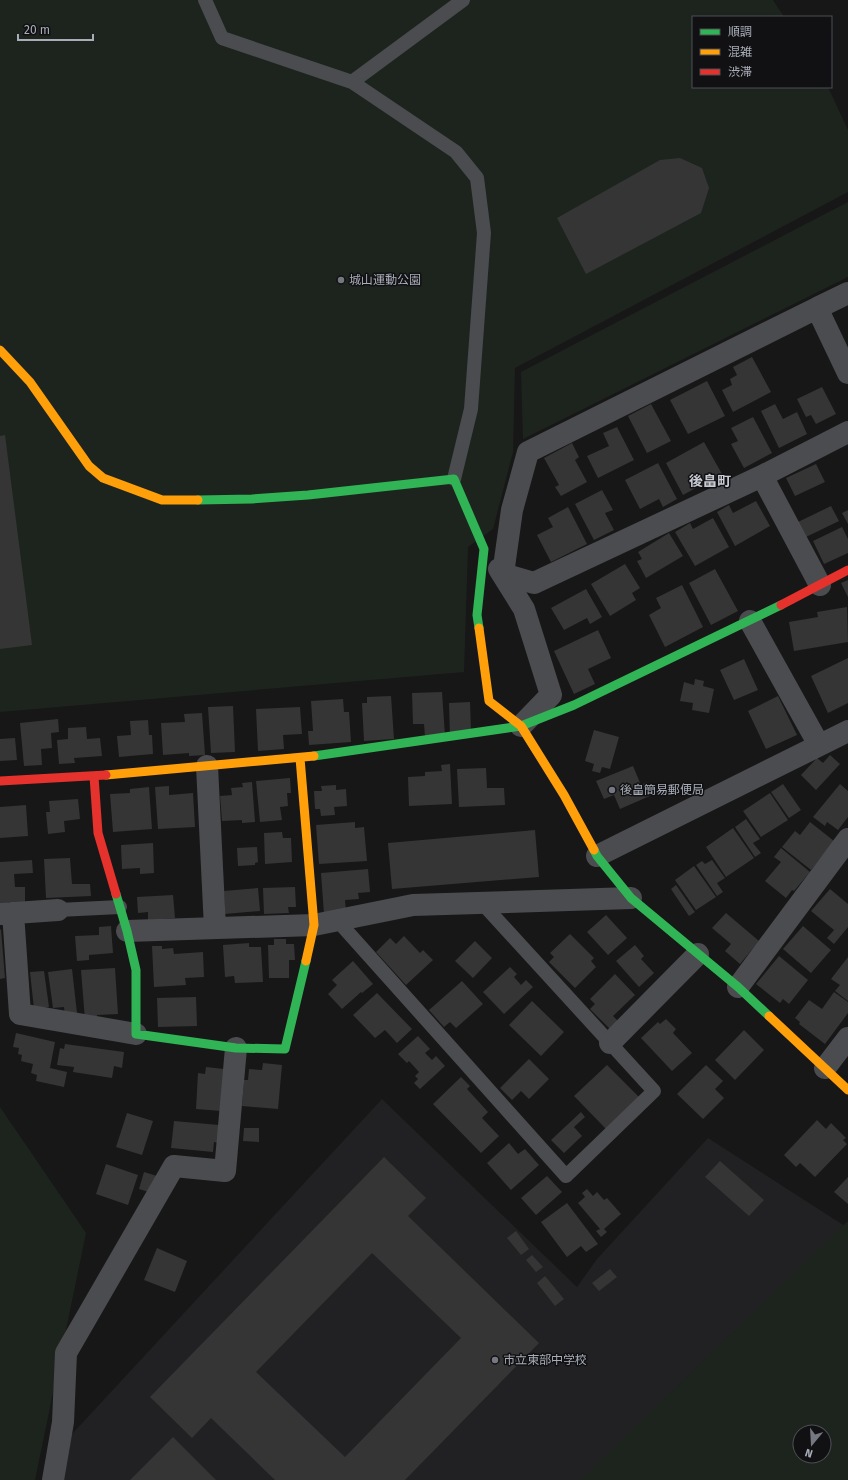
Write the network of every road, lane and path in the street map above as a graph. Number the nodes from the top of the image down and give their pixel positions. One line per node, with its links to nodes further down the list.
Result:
1 (205, 0): 3 (lane)
2 (463, 0): 3 (lane)
3 (352, 82): 10 (lane)
4 (848, 293): 5 (street)
5 (817, 308): 7 (street); 13 (street)
6 (0, 350): 10 (street)
7 (848, 373)
8 (848, 432): 9 (street)
9 (762, 476): 13 (street); 14 (street)
10 (454, 479): 11 (street)
11 (484, 549): 13 (street); 16 (street)
12 (848, 570): 14 (street)
13 (503, 574): 16 (street)
14 (820, 584): 15 (street)
15 (750, 621): 16 (street); 18 (street)
16 (521, 726): 19 (street); 24 (street)
17 (848, 731): 18 (street)
18 (819, 745): 24 (street)
19 (300, 758): 20 (street); 31 (street)
20 (207, 766): 21 (street); 32 (street)
21 (94, 776): 22 (street); 27 (street)
22 (0, 781)
23 (848, 839): 35 (street)
24 (597, 856): 25 (street)
25 (631, 898): 26 (street); 34 (street)
26 (482, 903): 30 (street); 38 (lane)
27 (120, 907): 28 (lane); 33 (street)
28 (58, 910): 29 (street)
29 (6, 913): 36 (street)
30 (337, 920): 31 (street); 38 (lane)
31 (314, 925): 32 (street); 39 (street)
32 (215, 928): 33 (street)
33 (127, 931): 36 (street)
34 (698, 954): 35 (street); 38 (street)
35 (738, 987): 40 (street)
36 (136, 1034): 39 (street)
37 (848, 1038): 40 (street)
38 (610, 1044)
39 (236, 1048): 42 (street)
40 (825, 1068): 41 (street)
41 (848, 1090)
42 (53, 1480)

